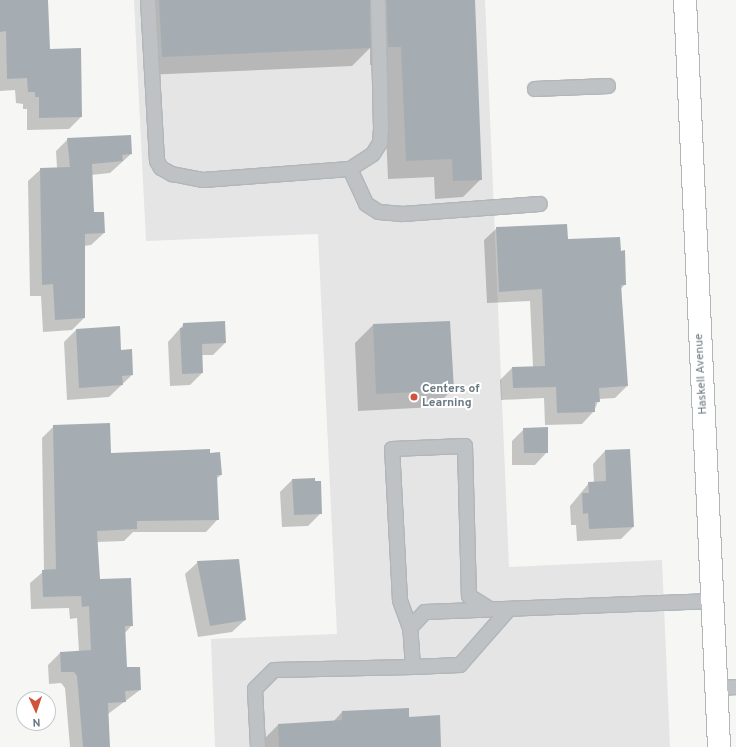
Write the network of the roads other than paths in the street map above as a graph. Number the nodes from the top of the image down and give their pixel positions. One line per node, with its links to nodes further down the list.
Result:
1 (148, 0): 6 (lane)
2 (378, 0): 6 (lane)
3 (685, 0): 8 (main road, Haskell Avenue)
4 (608, 86): 5 (lane)
5 (535, 89)
6 (350, 169): 7 (lane)
7 (540, 204)
8 (713, 601): 10 (lane); 13 (main road, Haskell Avenue)
9 (490, 609): 10 (lane); 11 (lane); 11 (lane)
10 (509, 609): 12 (lane)
11 (410, 628): 12 (lane)
12 (413, 667): 14 (lane)
13 (727, 687): 15 (main road, Haskell Avenue)
14 (258, 747)
15 (719, 747)

